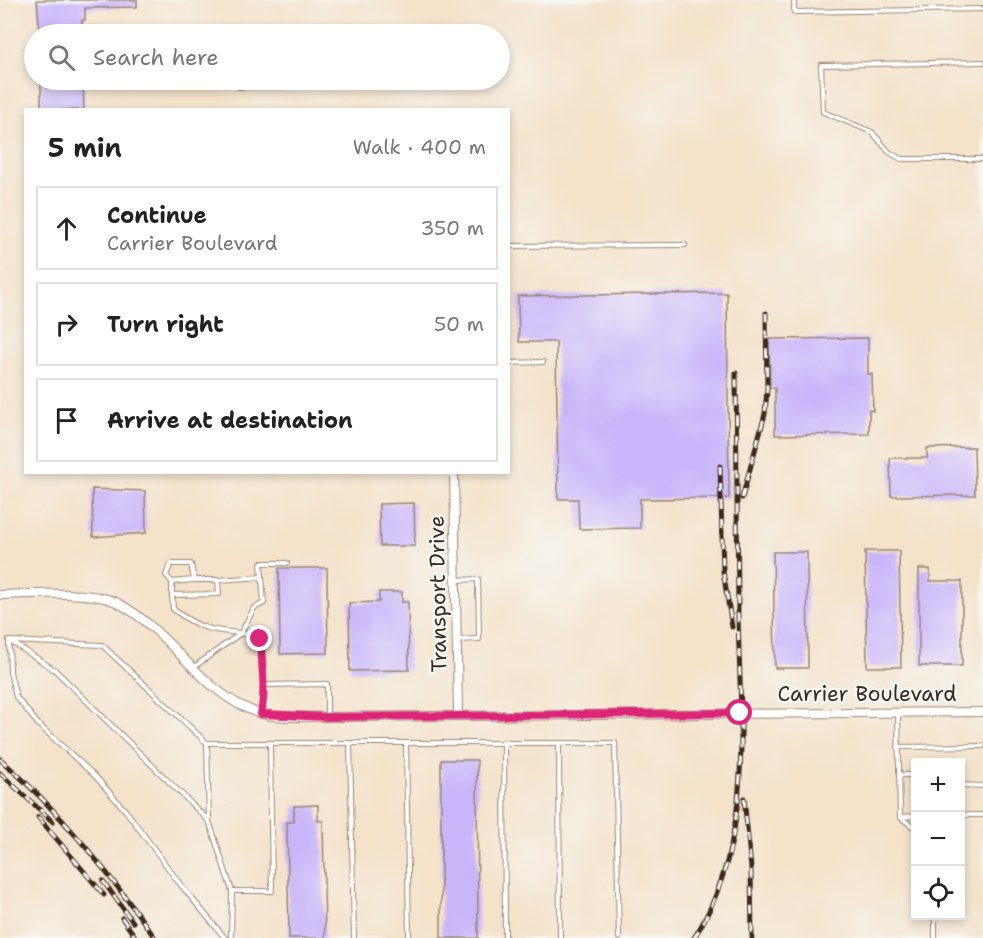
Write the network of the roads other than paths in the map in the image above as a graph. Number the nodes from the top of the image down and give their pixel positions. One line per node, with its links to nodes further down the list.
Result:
1 (794, 0): 2 (lane)
2 (983, 9)
3 (983, 62): 4 (lane)
4 (983, 159)
5 (685, 245): 6 (lane)
6 (510, 246)
7 (510, 363): 8 (lane)
8 (543, 363)
9 (454, 474): 14 (street, Transport Drive)
10 (287, 563): 11 (lane)
11 (262, 577): 13 (lane); 18 (lane)
12 (194, 580): 13 (lane); 15 (lane); 15 (lane)
13 (218, 580): 17 (lane)
14 (455, 580): 19 (street, Transport Drive); 19 (lane)
15 (172, 582): 17 (lane)
16 (0, 595): 21 (street, Carrier Boulevard)
17 (172, 595): 18 (lane)
18 (241, 633): 21 (lane); 22 (lane)
19 (456, 640): 26 (street, Transport Drive)
20 (9, 641): 29 (lane); 44 (lane); 48 (lane)
21 (194, 667): 25 (street, Carrier Boulevard)
22 (264, 685): 25 (lane); 27 (lane)
23 (898, 712): 24 (street, Carrier Boulevard); 26 (street, Carrier Boulevard); 35 (lane)
24 (983, 712)
25 (261, 714): 27 (street, Carrier Boulevard)
26 (458, 716): 27 (street, Carrier Boulevard)
27 (327, 717)
28 (504, 742): 32 (lane); 33 (lane); 52 (lane)
29 (207, 743): 30 (lane); 44 (lane)
30 (270, 743): 31 (lane); 46 (lane)
31 (350, 743): 32 (lane); 50 (lane)
32 (406, 743): 51 (lane)
33 (559, 743): 53 (lane); 54 (lane)
34 (983, 746): 35 (lane)
35 (898, 747): 36 (lane)
36 (899, 775): 37 (lane); 43 (lane)
37 (911, 775)
38 (965, 786): 39 (lane)
39 (983, 786)
40 (983, 815): 42 (lane)
41 (911, 816): 43 (lane)
42 (965, 816)
43 (900, 817): 45 (lane)
44 (209, 821): 46 (lane)
45 (911, 826)
46 (232, 891): 49 (lane)
47 (935, 920): 55 (lane)
48 (225, 938)
49 (231, 938)
50 (354, 938)
51 (409, 938)
52 (505, 938)
53 (560, 938)
54 (619, 938)
55 (935, 938)

